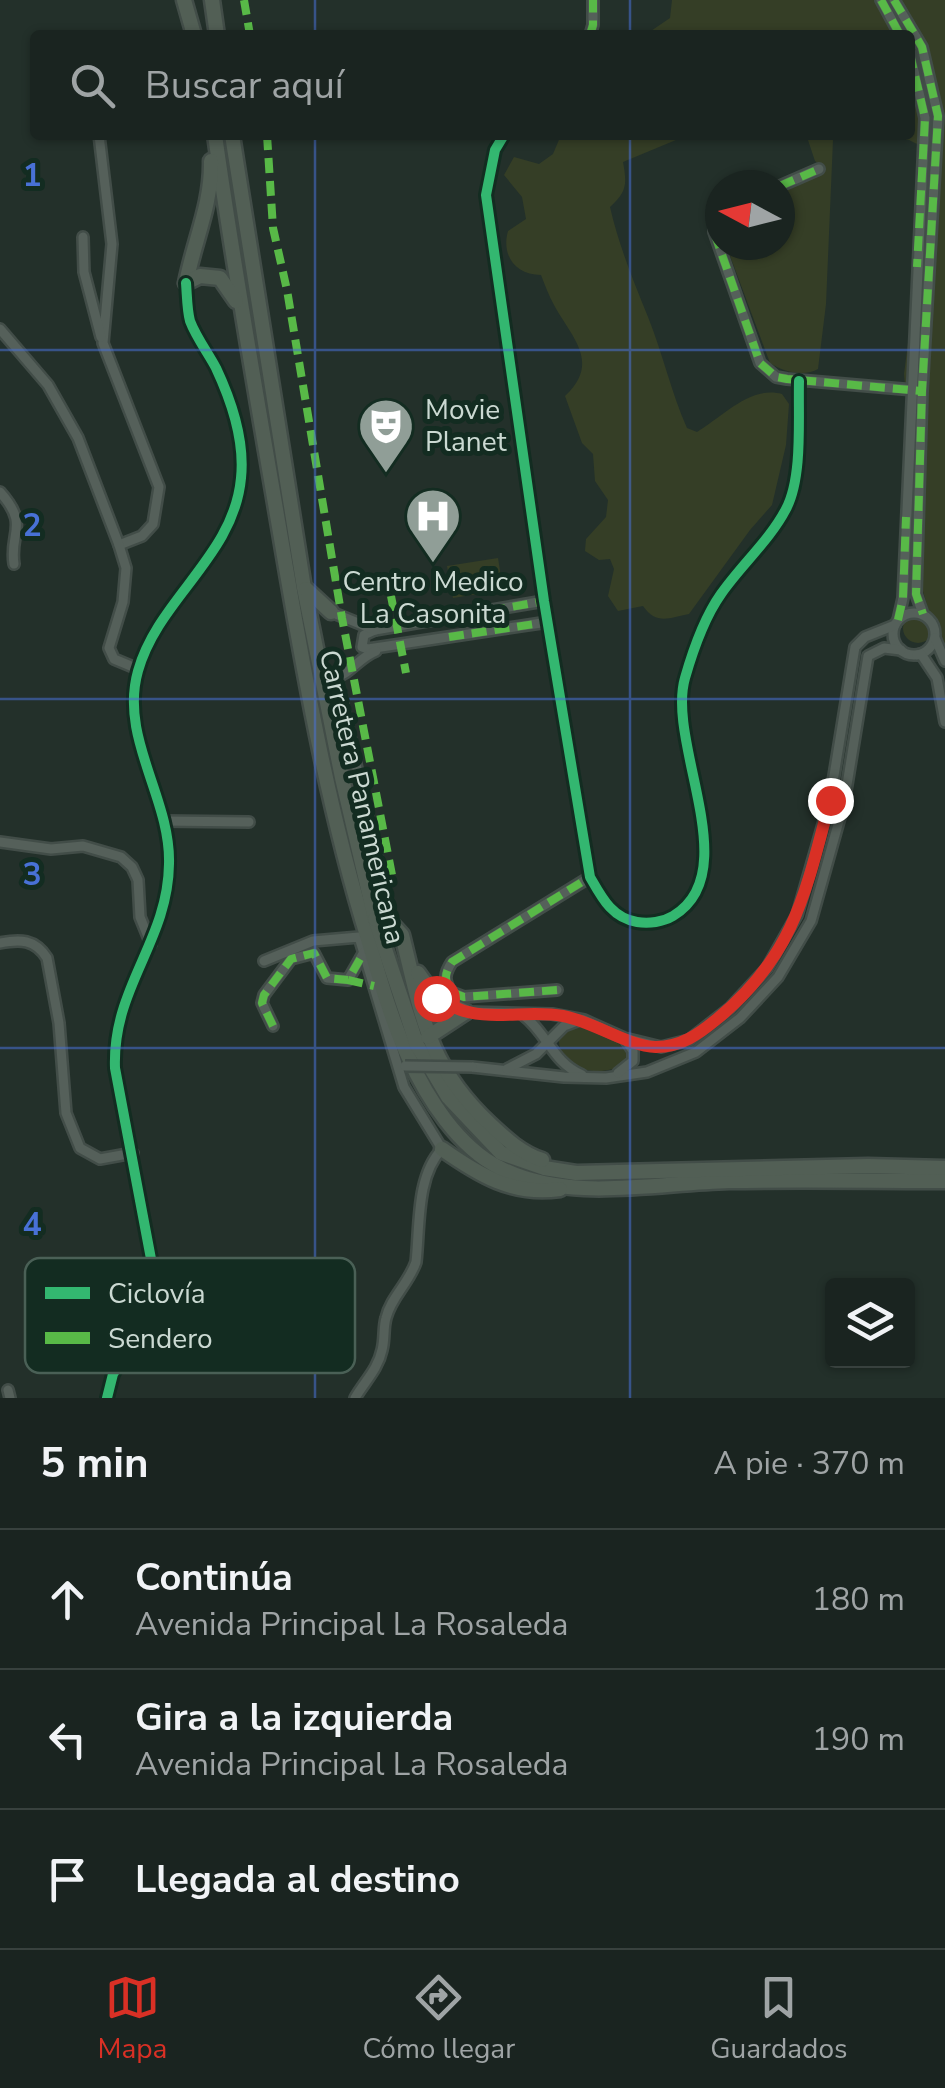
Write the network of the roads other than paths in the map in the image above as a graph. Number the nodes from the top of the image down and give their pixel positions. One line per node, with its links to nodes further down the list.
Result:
1 (184, 0): 7 (main road)
2 (196, 0): 8 (main road)
3 (212, 0): 9 (main road)
4 (593, 0): 10 (street)
5 (880, 0): 11 (street)
6 (894, 0): 12 (street)
7 (196, 30)
8 (198, 30)
9 (216, 30)
10 (592, 30)
11 (897, 30)
12 (912, 30)
13 (915, 35): 23 (street)
14 (915, 71): 21 (street)
15 (100, 140): 29 (street)
16 (213, 140): 26 (main road)
17 (214, 140): 27 (main road, Carretera Panamericana)
18 (233, 140): 38 (main road, Carretera Panamericana)
19 (501, 140): 39 (street)
20 (819, 169): 22 (street)
21 (922, 178): 23 (street); 31 (street)
22 (795, 179)
23 (935, 179): 32 (street)
24 (83, 237): 29 (street)
25 (724, 260): 30 (street)
26 (186, 283): 27 (main road); 52 (street)
27 (241, 310): 58 (main road, Carretera Panamericana)
28 (0, 330): 34 (street)
29 (103, 343): 34 (street)
30 (799, 381): 31 (street); 59 (street)
31 (910, 390): 32 (street); 35 (street)
32 (922, 391): 36 (street)
33 (0, 492): 37 (street)
34 (119, 545): 52 (street)
35 (905, 546): 36 (street); 44 (street)
36 (918, 546): 41 (street)
37 (14, 564)
38 (304, 588): 40 (main road); 53 (main road, Carretera Panamericana)
39 (544, 601): 42 (street); 43 (street)
40 (330, 612): 45 (street)
41 (923, 614): 44 (street); 47 (street)
42 (445, 619): 45 (street); 46 (street)
43 (548, 622): 46 (street); 59 (street)
44 (897, 622): 49 (street); 76 (street)
45 (376, 630): 48 (street)
46 (450, 636): 48 (street)
47 (935, 638): 50 (street); 51 (street)
48 (384, 648): 53 (street)
49 (901, 650): 50 (street); 81 (street)
50 (914, 655): 54 (street)
51 (945, 661)
52 (138, 670): 55 (street)
53 (331, 680): 60 (main road, Carretera Panamericana); 61 (street)
54 (945, 722)
55 (163, 822): 56 (street); 65 (street)
56 (249, 822)
57 (0, 842): 65 (street)
58 (348, 876): 63 (main road); 85 (main road, Carretera Panamericana)
59 (590, 877): 70 (street)
60 (376, 919): 61 (main road); 85 (main road, Carretera Panamericana)
61 (391, 923): 62 (main road)
62 (402, 935): 71 (main road); 75 (main road)
63 (359, 936): 66 (street); 67 (street)
64 (0, 943): 83 (street)
65 (151, 944): 83 (street)
66 (364, 952): 68 (street); 69 (street)
67 (264, 961)
68 (348, 980): 69 (street); 74 (street)
69 (374, 986): 78 (street)
70 (557, 990)
71 (466, 1012): 72 (street); 75 (main road)
72 (523, 1015): 73 (street); 77 (street)
73 (584, 1020): 76 (street); 77 (street)
74 (273, 1026)
75 (428, 1037): 85 (main road)
76 (624, 1038): 81 (street)
77 (547, 1042): 79 (street); 80 (street)
78 (400, 1065): 79 (street, bridge); 82 (street)
79 (504, 1070): 80 (street)
80 (588, 1078): 81 (street)
81 (606, 1078)
82 (442, 1149): 85 (main road); 90 (street)
83 (133, 1153): 87 (street)
84 (945, 1168): 85 (main road, Carretera Panamericana)
85 (576, 1180): 86 (main road, Carretera Panamericana)
86 (945, 1181)
87 (151, 1258)
88 (114, 1373): 89 (street)
89 (107, 1398)
90 (355, 1398)

